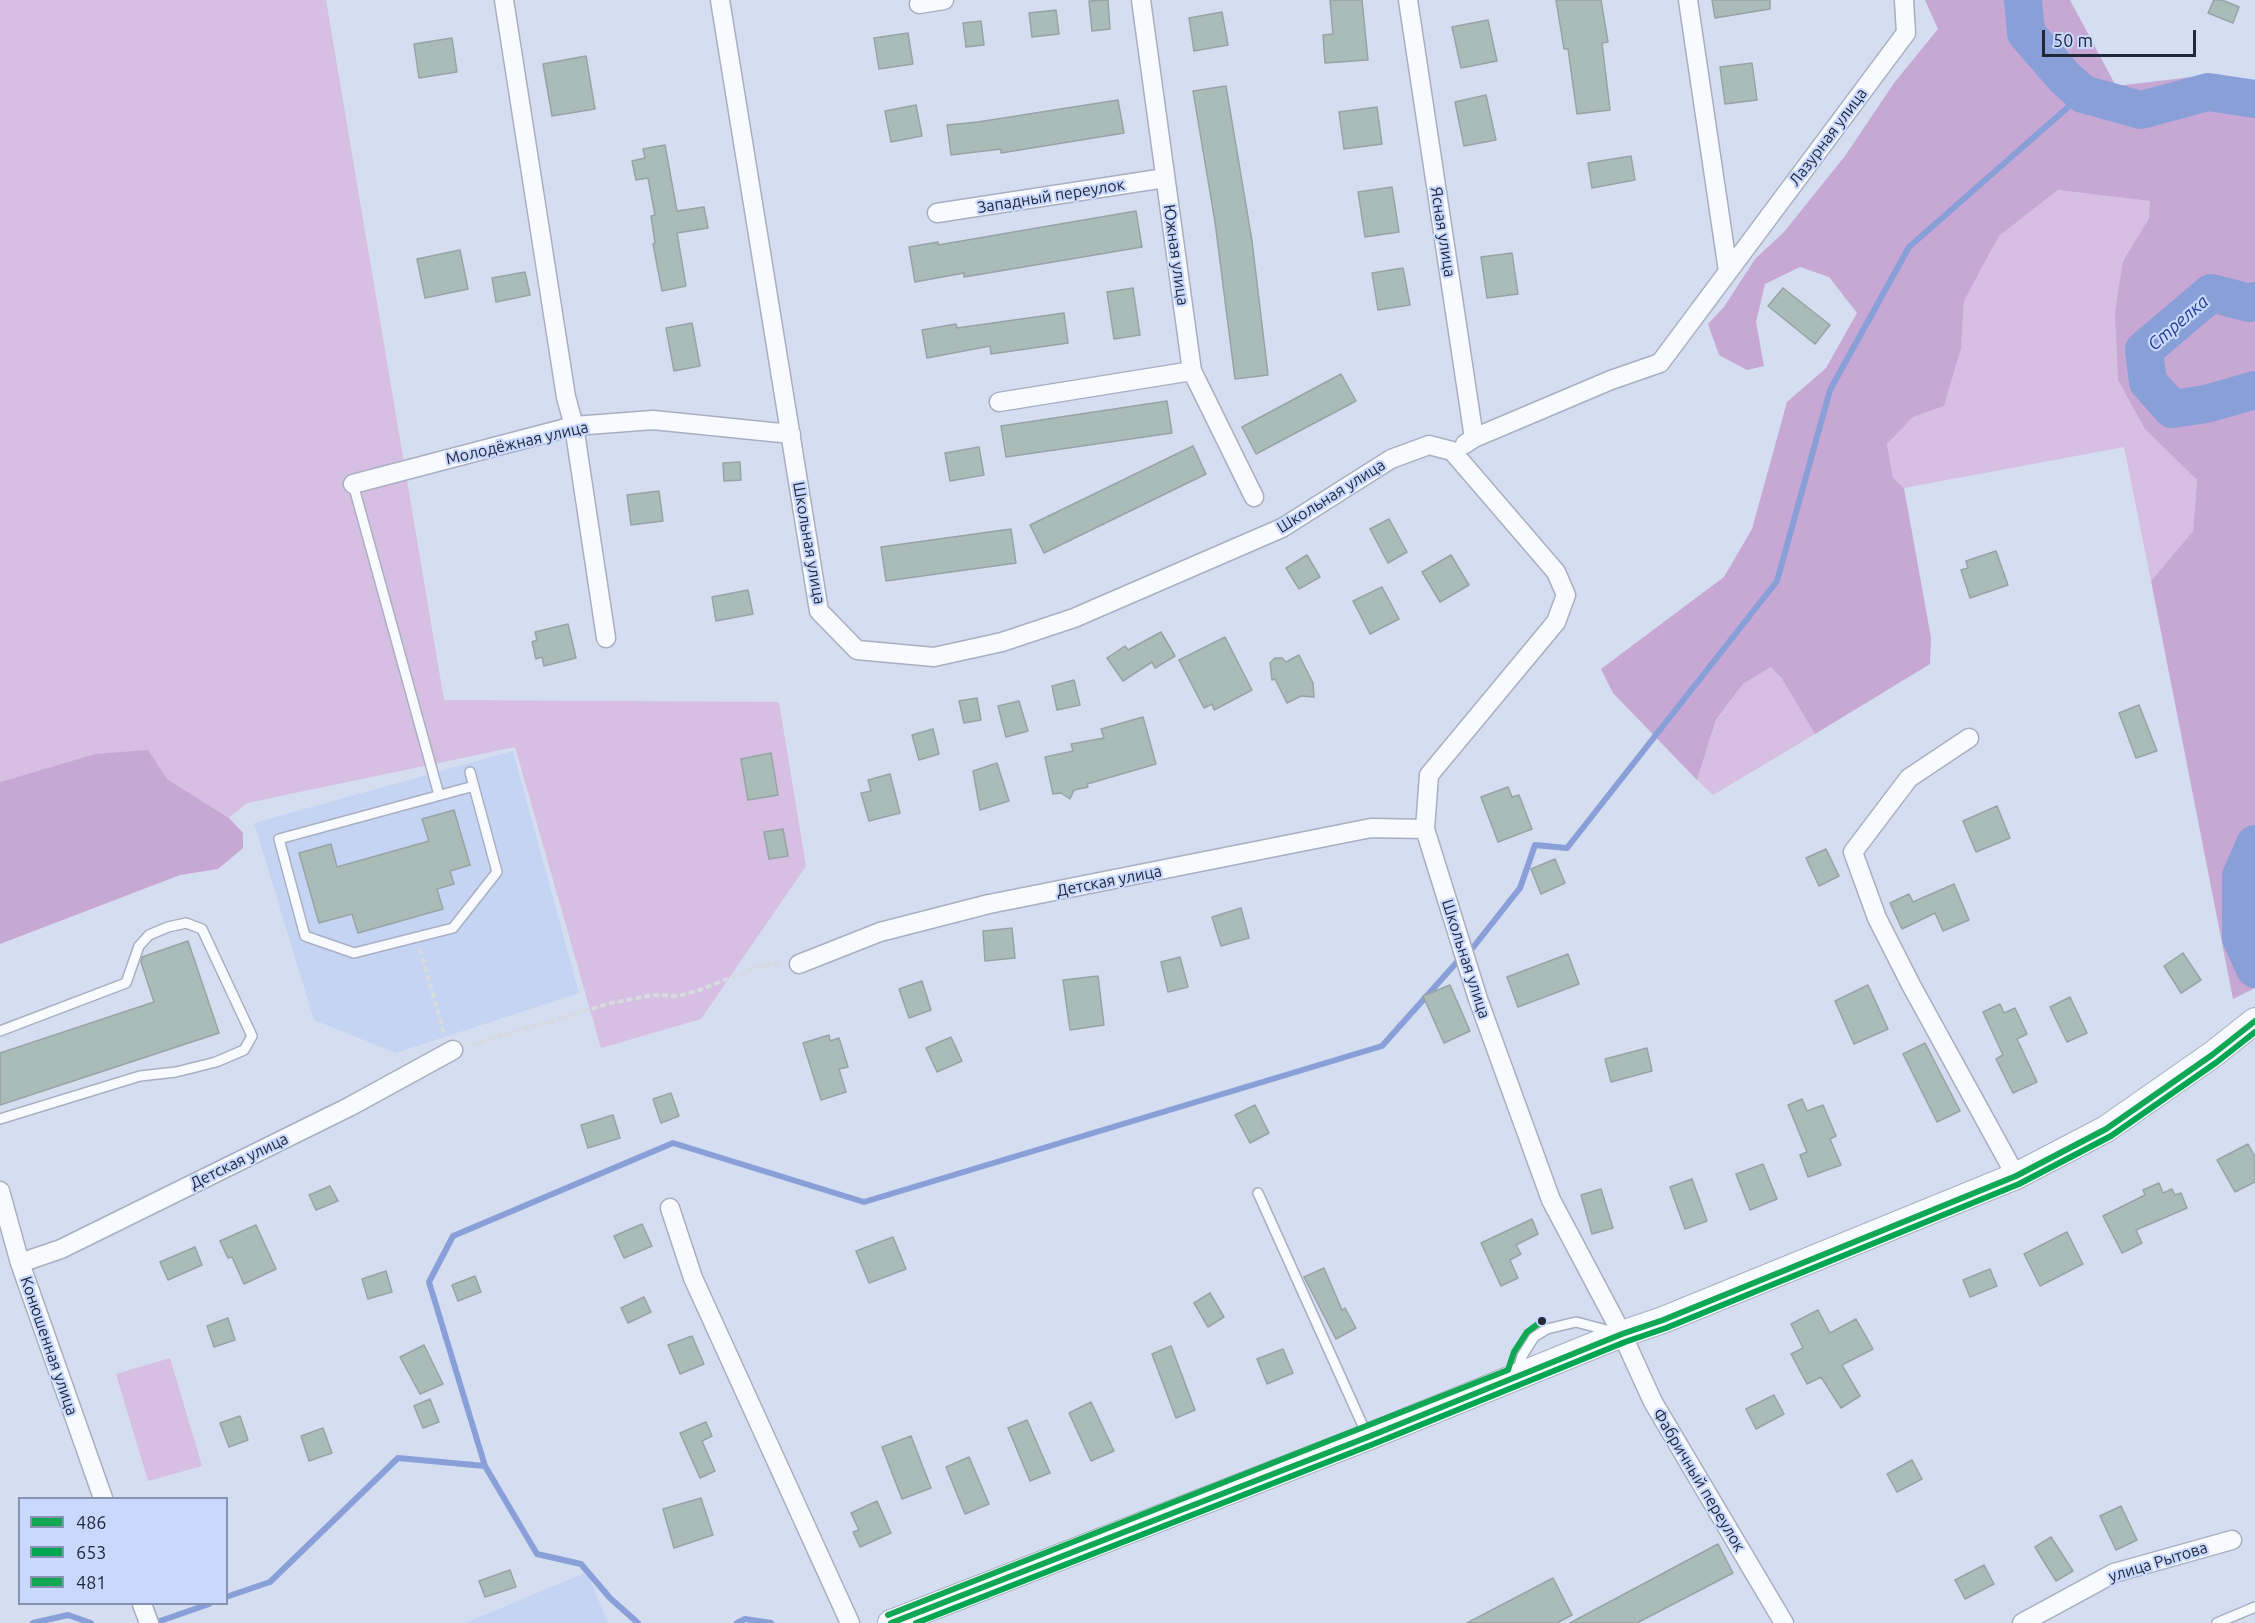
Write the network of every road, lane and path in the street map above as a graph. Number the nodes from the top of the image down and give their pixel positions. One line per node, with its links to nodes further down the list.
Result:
1 (504, 0): 14 (street)
2 (720, 0): 15 (street, Школьная улица)
3 (944, 0): 8 (street)
4 (1141, 0): 9 (street, Южная улица)
5 (1408, 0): 16 (street, Ясная улица)
6 (1688, 0): 11 (street)
7 (1904, 0): 11 (street, Лазурная улица)
8 (918, 4)
9 (1165, 178): 10 (street, Западный переулок); 12 (street, Южная улица)
10 (937, 213)
11 (1729, 269): 16 (street, Лазурная улица)
12 (1192, 371): 13 (street); 19 (street, Южная улица)
13 (999, 402)
14 (574, 426): 15 (street, Молодёжная улица); 18 (street, Молодёжная улица); 20 (street)
15 (791, 434): 17 (street, Школьная улица)
16 (1474, 438): 17 (street)
17 (1452, 451): 25 (street, Школьная улица)
18 (353, 484): 24 (lane)
19 (1254, 497)
20 (606, 638)
21 (1969, 738): 32 (street)
22 (470, 772): 23 (lane)
23 (474, 786): 24 (lane); 26 (lane)
24 (439, 795): 26 (lane)
25 (1425, 829): 27 (street, Детская улица); 37 (street, Школьная улица)
26 (416, 937): 30 (path)
27 (799, 964): 30 (path)
28 (2255, 1021): 32 (main road)
29 (0, 1031): 31 (lane)
30 (451, 1051): 36 (street, Детская улица)
31 (0, 1119)
32 (2016, 1176): 37 (main road)
33 (0, 1191): 36 (street, Конюшенная улица)
34 (1258, 1193): 38 (lane)
35 (670, 1208): 44 (street)
36 (20, 1263): 39 (street, Конюшенная улица)
37 (1622, 1334): 38 (main road); 46 (street, Фабричный переулок)
38 (1368, 1437): 45 (main road)
39 (103, 1497)
40 (2232, 1540): 47 (street, улица Рытова)
41 (142, 1605): 43 (street)
42 (2255, 1607): 48 (lane)
43 (149, 1623)
44 (850, 1623)
45 (891, 1623)
46 (1784, 1623)
47 (2022, 1623)
48 (2217, 1623)

